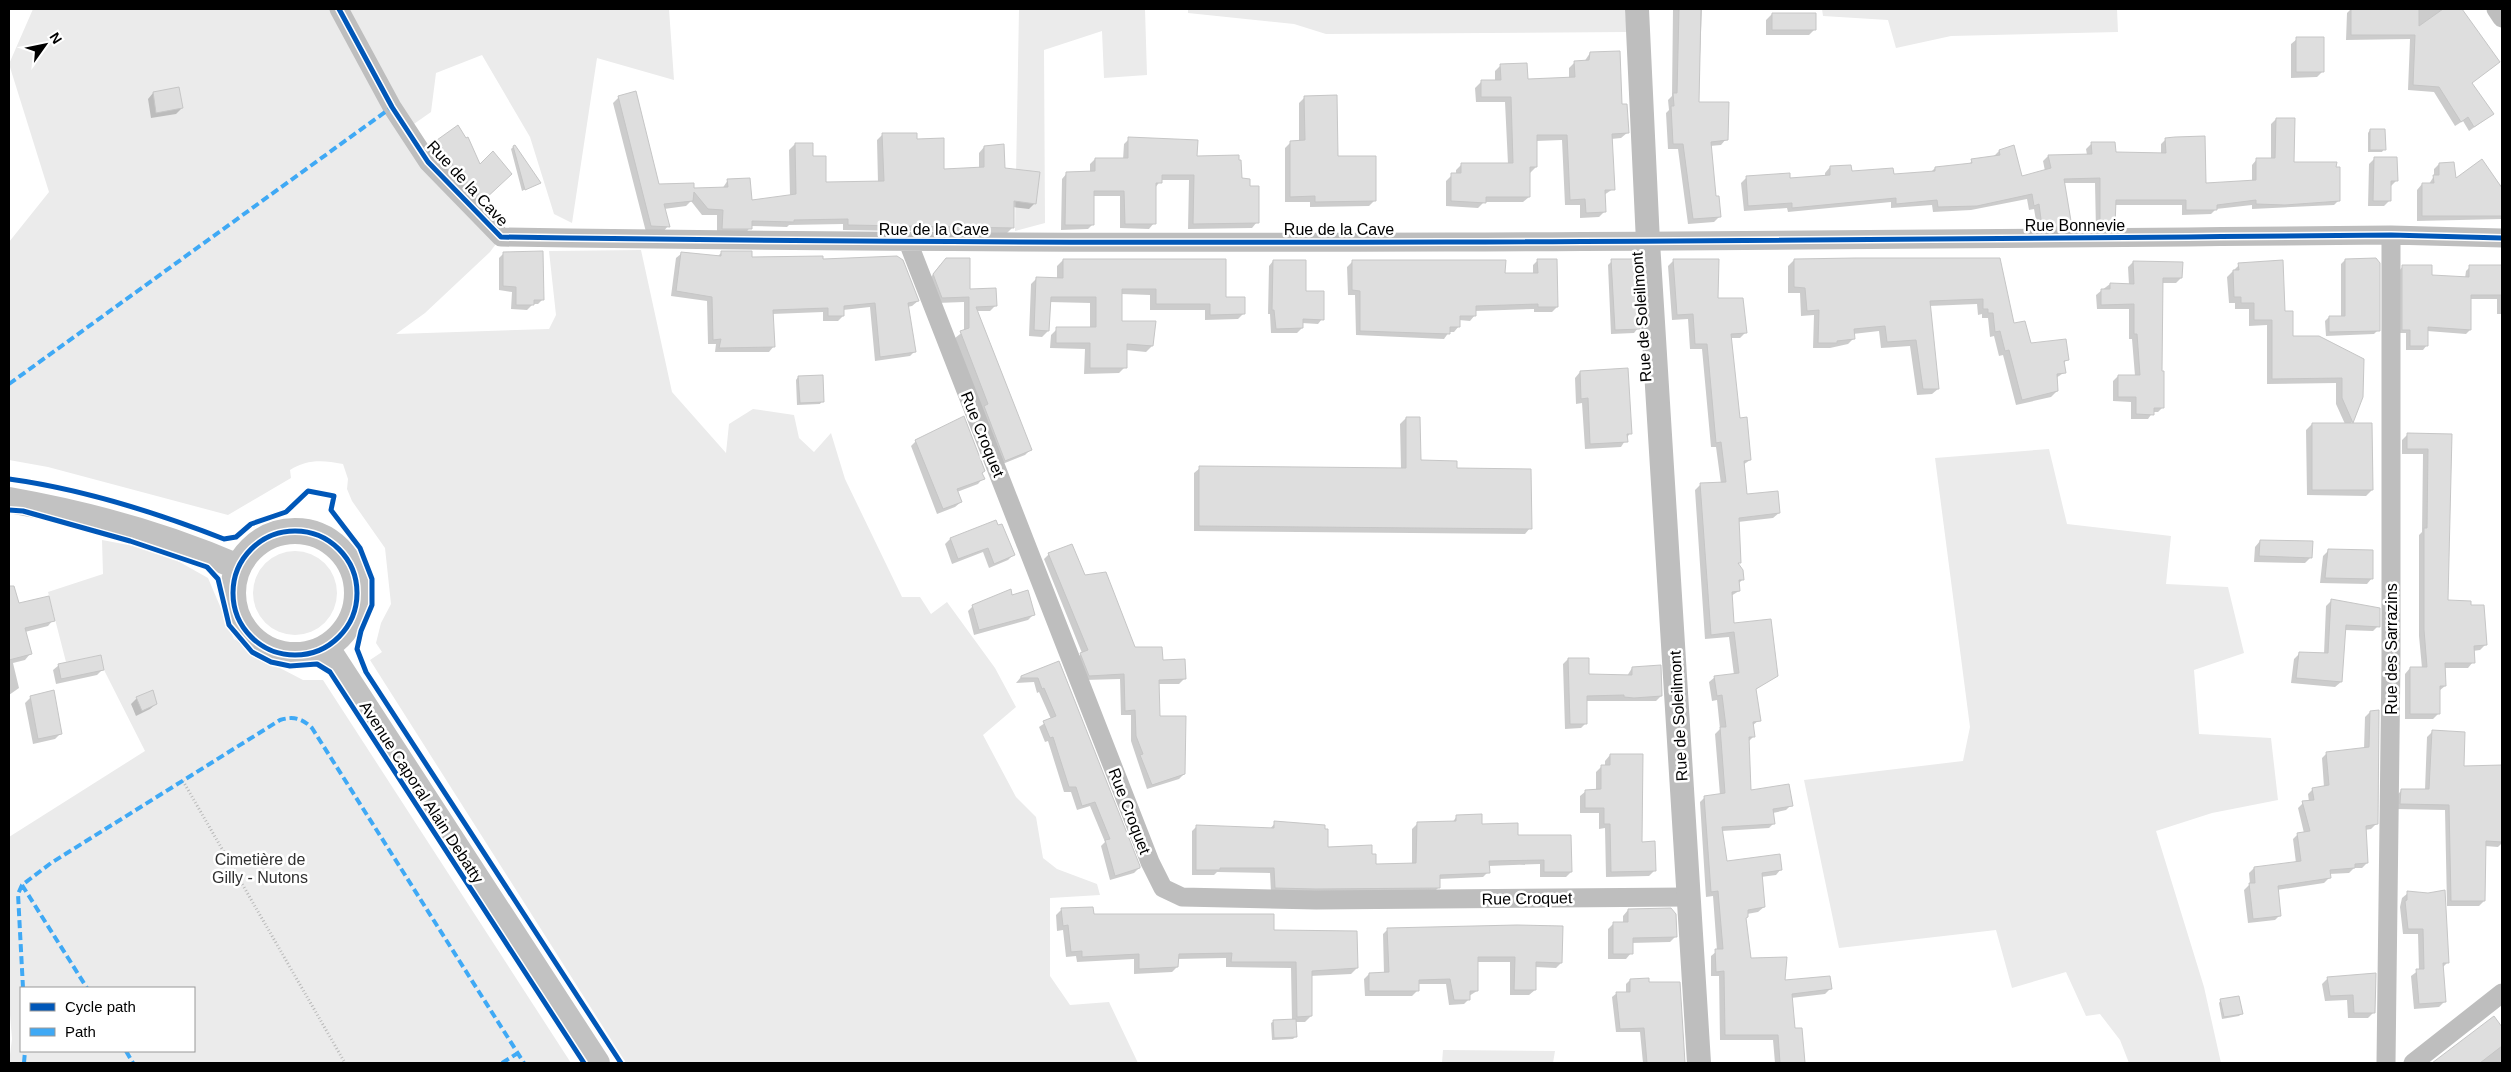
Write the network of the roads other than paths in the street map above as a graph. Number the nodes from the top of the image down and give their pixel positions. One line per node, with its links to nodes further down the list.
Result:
1 (339, 9): 7 (street, Rue de la Cave)
2 (1637, 9): 8 (street, Rue de Soleilmont)
3 (2496, 9): 4 (street)
4 (2502, 18)
5 (2391, 235): 6 (street, Rue Bonnevie); 8 (street, Rue Bonnevie); 16 (street, Rue des Sarrazins)
6 (2502, 238)
7 (908, 242): 8 (street, Rue de la Cave); 12 (street, Rue Croquet)
8 (1648, 242): 12 (street, Rue de Soleilmont)
9 (9, 500): 10 (main road)
10 (238, 567): 11 (main road); 11 (main road)
11 (327, 648): 14 (main road, Avenue Caporal Alain Debatty)
12 (1688, 897): 15 (street, Rue de Soleilmont)
13 (2502, 993): 17 (street)
14 (597, 1063)
15 (1699, 1063)
16 (2386, 1063)
17 (2413, 1063)

